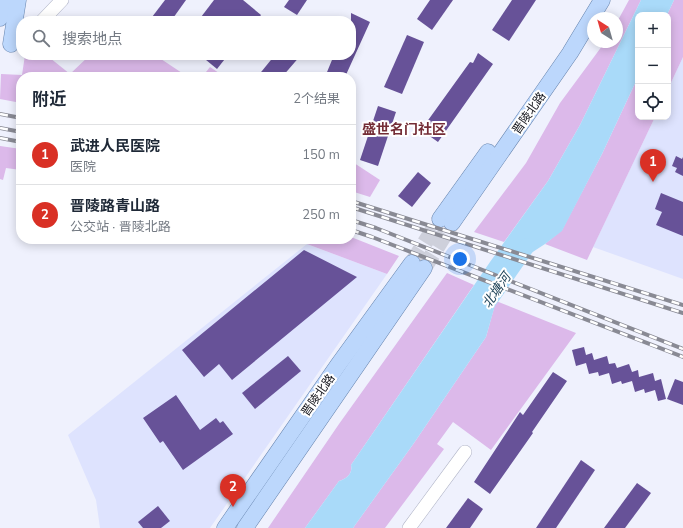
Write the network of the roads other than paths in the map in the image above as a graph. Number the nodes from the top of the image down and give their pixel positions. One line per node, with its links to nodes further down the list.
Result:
1 (3, 0): 8 (main road)
2 (18, 0): 6 (main road)
3 (62, 0): 7 (street)
4 (591, 0): 5 (main road, 晋陵北路)
5 (602, 0)
6 (17, 16)
7 (47, 16)
8 (0, 18)
9 (465, 452): 12 (street)
10 (226, 528): 11 (main road, 晋陵北路)
11 (245, 528)
12 (410, 528)

